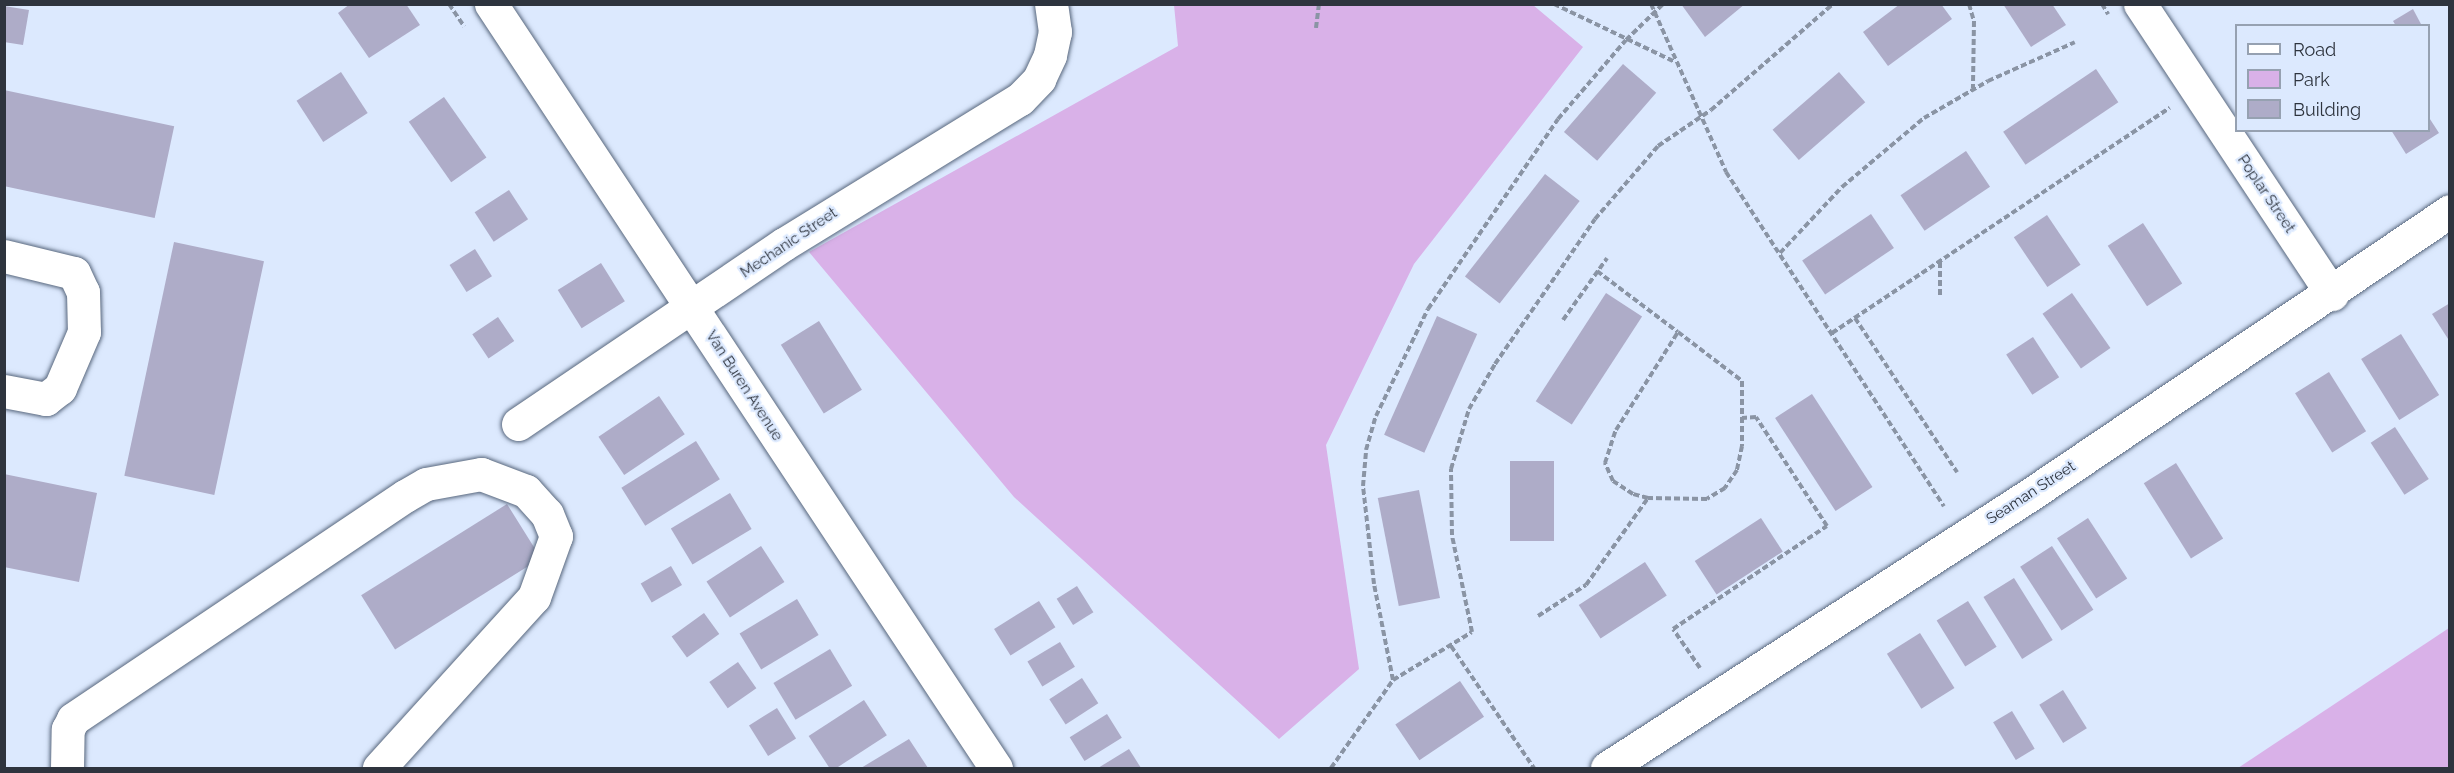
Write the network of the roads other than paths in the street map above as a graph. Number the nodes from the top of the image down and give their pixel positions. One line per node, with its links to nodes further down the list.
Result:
1 (491, 4): 7 (street, Van Buren Avenue)
2 (1051, 4): 7 (street, Mechanic Street)
3 (2140, 4): 6 (street, Poplar Street)
4 (2450, 211): 6 (street, Seaman Street)
5 (4, 256): 8 (street)
6 (2332, 294): 13 (street, Seaman Street)
7 (693, 309): 9 (street, Mechanic Street); 12 (street, Van Buren Avenue)
8 (4, 391)
9 (518, 424)
10 (67, 768): 11 (street)
11 (379, 768)
12 (996, 768)
13 (1607, 768)

